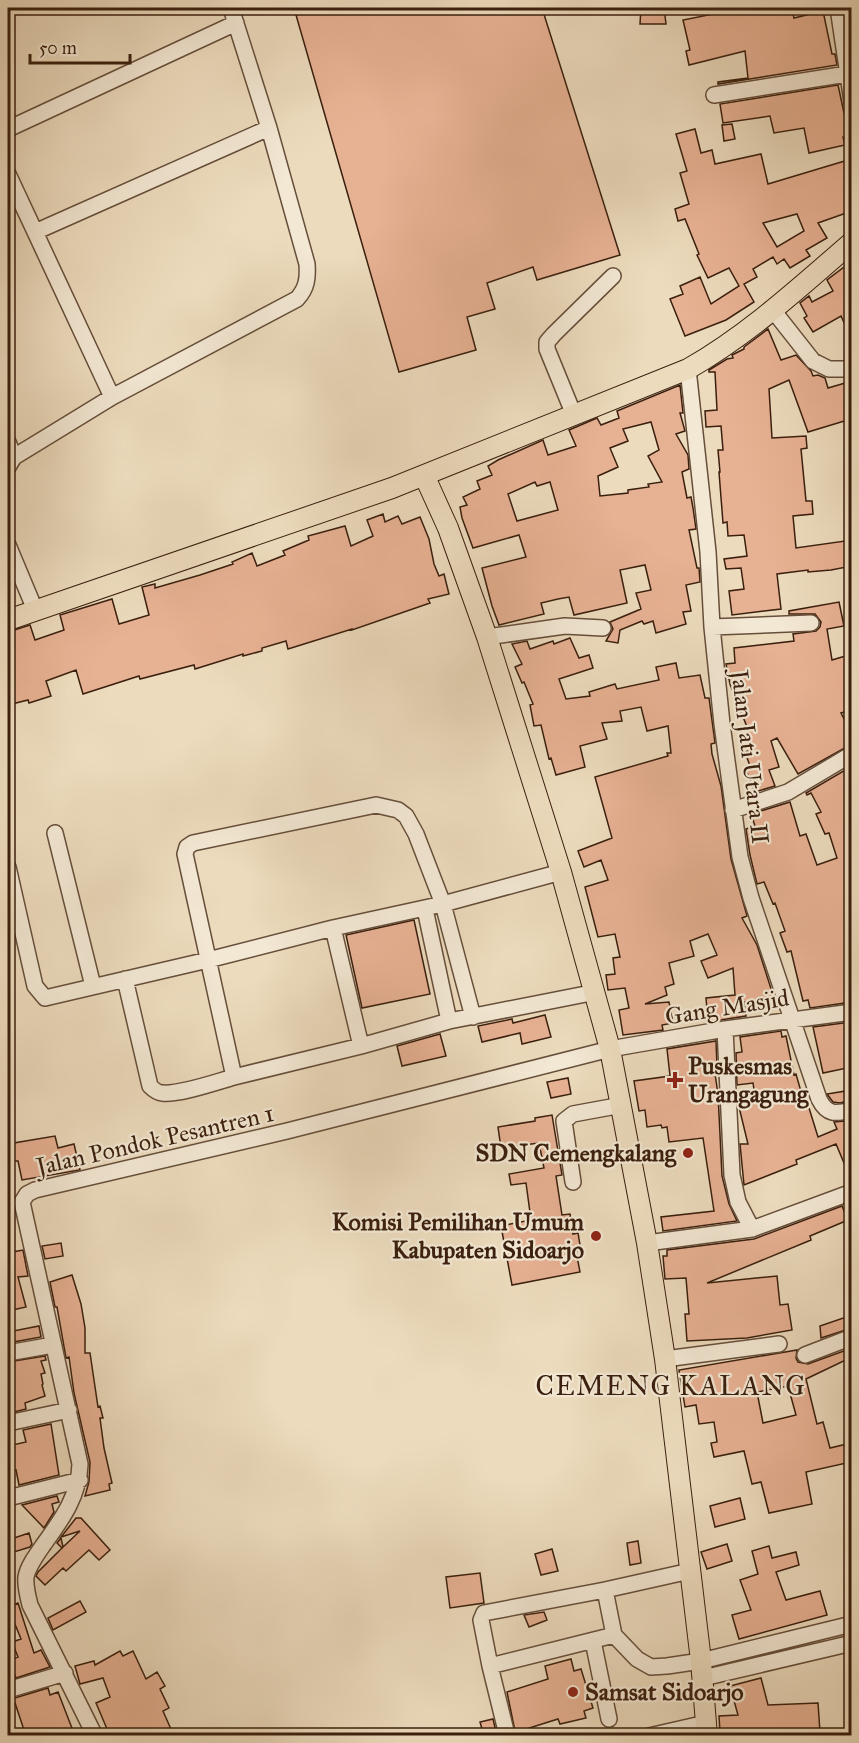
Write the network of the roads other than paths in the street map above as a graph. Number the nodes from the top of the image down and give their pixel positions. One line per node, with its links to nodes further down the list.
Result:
1 (231, 8): 3 (street)
2 (839, 8): 4 (street)
3 (236, 23): 7 (street); 8 (street)
4 (847, 74): 5 (street); 6 (street)
5 (714, 95)
6 (852, 102)
7 (268, 128): 10 (street); 16 (street)
8 (8, 129)
9 (8, 174): 10 (street)
10 (35, 232): 16 (street)
11 (852, 242): 13 (main road)
12 (613, 276): 17 (street)
13 (772, 309): 14 (main road); 15 (street)
14 (688, 369): 17 (main road); 25 (street, Jalan Jati Utara II)
15 (852, 369)
16 (112, 397): 19 (street)
17 (574, 415): 20 (main road)
18 (8, 442): 19 (street)
19 (11, 462)
20 (424, 475): 22 (main road); 27 (main road)
21 (8, 545): 22 (street)
22 (36, 612): 23 (main road)
23 (8, 620)
24 (811, 623): 25 (street)
25 (712, 627): 29 (street, Jalan Jati Utara II)
26 (603, 628): 27 (street)
27 (487, 637): 32 (main road)
28 (852, 754): 29 (street)
29 (733, 810): 42 (street, Jalan Jati Utara II)
30 (55, 833): 38 (street)
31 (8, 867): 38 (street)
32 (551, 874): 33 (street); 39 (main road)
33 (443, 904): 34 (street); 36 (street); 41 (street)
34 (425, 909): 35 (street); 43 (street)
35 (333, 928): 36 (street); 45 (street)
36 (208, 960): 37 (street); 47 (street)
37 (125, 979): 38 (street); 47 (street)
38 (93, 986)
39 (596, 992): 41 (street); 46 (main road)
40 (852, 1011): 42 (street, Gang Masjid)
41 (473, 1017): 43 (street)
42 (792, 1018): 44 (street, Gang Masjid); 49 (street, Jalan Jati Utara II)
43 (450, 1021): 45 (street)
44 (724, 1029): 46 (street, Gang Masjid); 52 (street)
45 (361, 1046): 47 (street)
46 (610, 1049): 48 (main road); 56 (street, Jalan Pondok Pesantren 1)
47 (234, 1077)
48 (622, 1105): 50 (street); 53 (main road)
49 (852, 1110)
50 (573, 1182)
51 (852, 1192): 52 (street)
52 (752, 1229): 53 (street)
53 (647, 1243): 59 (main road)
54 (852, 1337): 58 (street)
55 (778, 1344): 59 (street)
56 (53, 1345): 57 (street); 60 (street, Jalan Pondok Pesantren 1)
57 (8, 1353)
58 (806, 1355)
59 (665, 1359): 64 (main road)
60 (69, 1410): 61 (street); 62 (street, Jalan Pondok Pesantren 1)
61 (8, 1423)
62 (80, 1480): 63 (street); 72 (street, Jalan Pondok Pesantren 1)
63 (8, 1497)
64 (690, 1572): 65 (street); 71 (main road)
65 (605, 1590): 67 (street); 70 (street)
66 (852, 1624): 71 (street)
67 (614, 1635): 68 (street); 71 (street)
68 (593, 1641): 70 (street); 74 (street)
69 (852, 1642): 71 (street)
70 (490, 1666): 76 (street)
71 (702, 1669): 75 (main road)
72 (65, 1673): 73 (street); 77 (street, Jalan Pondok Pesantren 1)
73 (8, 1690)
74 (609, 1719)
75 (707, 1729): 78 (street)
76 (507, 1735)
77 (95, 1736)
78 (649, 1736)

